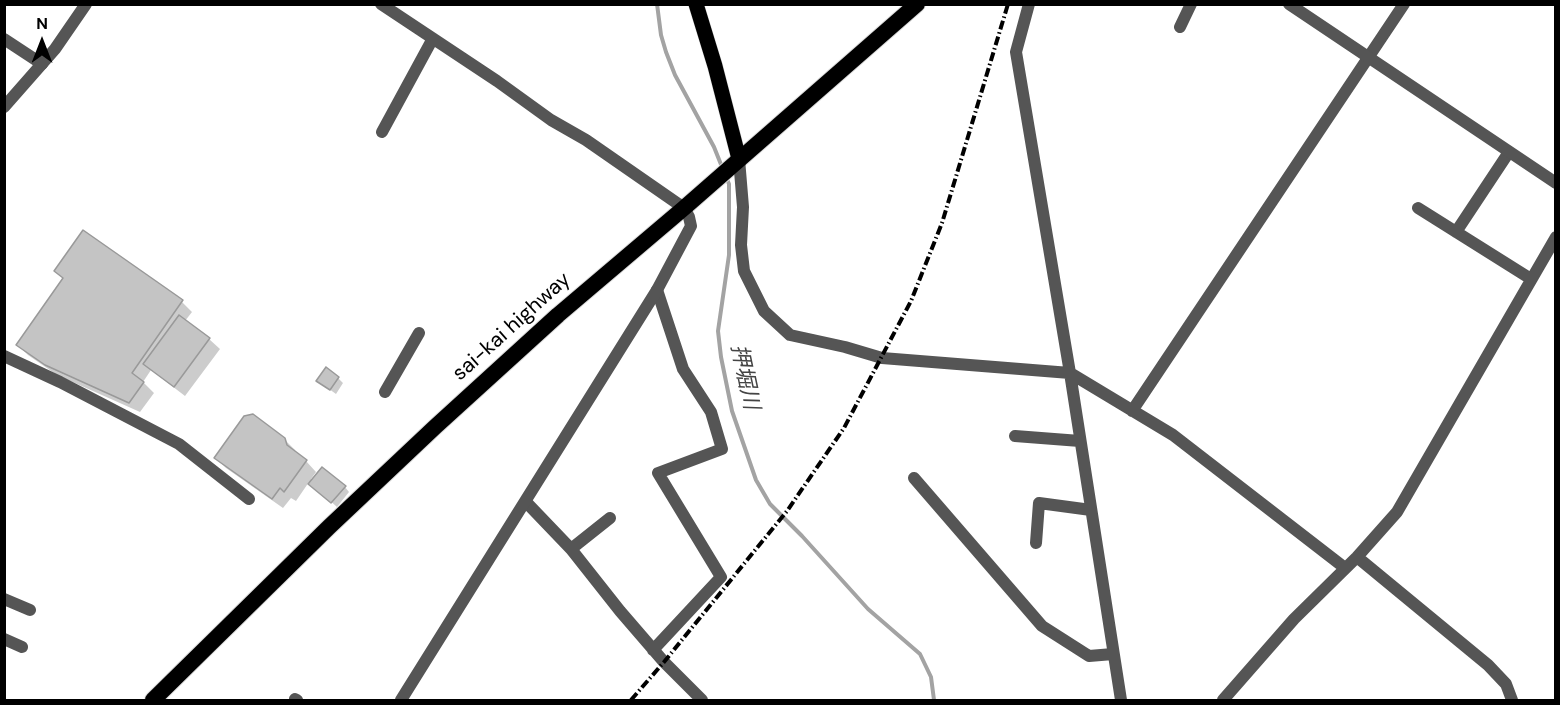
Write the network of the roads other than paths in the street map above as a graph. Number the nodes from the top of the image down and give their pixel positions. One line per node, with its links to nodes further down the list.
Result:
1 (86, 4): 13 (street)
2 (381, 4): 11 (street)
3 (696, 4): 17 (main road)
4 (917, 4): 17 (highway, sai-kai highway)
5 (1029, 4): 27 (street)
6 (1191, 4): 9 (street)
7 (1289, 4): 12 (street)
8 (1404, 4): 12 (street)
9 (1180, 27)
10 (4, 39): 13 (street)
11 (432, 40): 15 (street); 19 (street)
12 (1370, 58): 16 (street); 29 (street)
13 (42, 64): 14 (street)
14 (4, 107)
15 (382, 132)
16 (1509, 152): 18 (street); 21 (street)
17 (734, 163): 19 (highway, sai-kai highway); 27 (street)
18 (1556, 183)
19 (684, 208): 24 (street); 47 (highway, sai-kai highway)
20 (1418, 208): 21 (street)
21 (1456, 232): 23 (street)
22 (1556, 237): 23 (street)
23 (1531, 279): 39 (street)
24 (657, 290): 34 (street); 45 (street)
25 (419, 333): 28 (street)
26 (4, 356): 33 (street)
27 (1070, 373): 29 (street); 31 (street)
28 (385, 392)
29 (1132, 411): 40 (street)
30 (1015, 436): 31 (street)
31 (1080, 441): 35 (street)
32 (914, 478): 46 (street)
33 (249, 499)
34 (526, 502): 38 (street); 48 (street)
35 (1091, 510): 37 (street); 46 (street)
36 (610, 518): 38 (street)
37 (1036, 543)
38 (571, 549): 45 (street)
39 (1357, 557): 40 (street); 52 (street)
40 (1346, 568): 51 (street)
41 (4, 599): 42 (street)
42 (30, 610)
43 (4, 639): 44 (street)
44 (22, 647)
45 (653, 650): 49 (street)
46 (1113, 654): 50 (street)
47 (153, 700)
48 (402, 700)
49 (702, 700)
50 (1121, 700)
51 (1223, 700)
52 (1512, 700)

